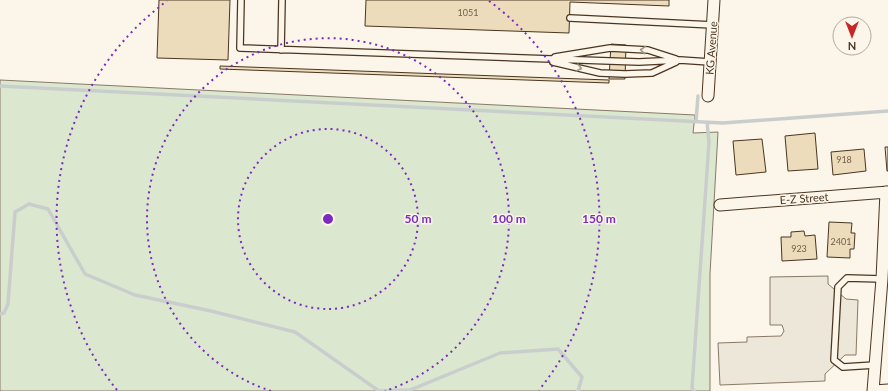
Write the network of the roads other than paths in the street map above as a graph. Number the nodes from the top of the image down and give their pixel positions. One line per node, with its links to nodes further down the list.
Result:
1 (241, 0): 6 (lane)
2 (282, 0): 6 (lane)
3 (714, 0): 5 (street, KG Avenue)
4 (570, 18): 5 (lane)
5 (713, 25): 9 (street, KG Avenue)
6 (281, 50): 7 (lane)
7 (541, 59): 8 (lane); 8 (lane, one-way to 7); 8 (lane, one-way to 8)
8 (680, 60): 9 (lane)
9 (710, 62): 10 (street, KG Avenue)
10 (708, 96)
11 (887, 192): 12 (street, E-Z Street); 13 (street)
12 (720, 205)
13 (882, 279): 14 (street); 14 (lane)
14 (875, 365): 16 (street)
15 (888, 390): 16 (street)
16 (873, 391)

